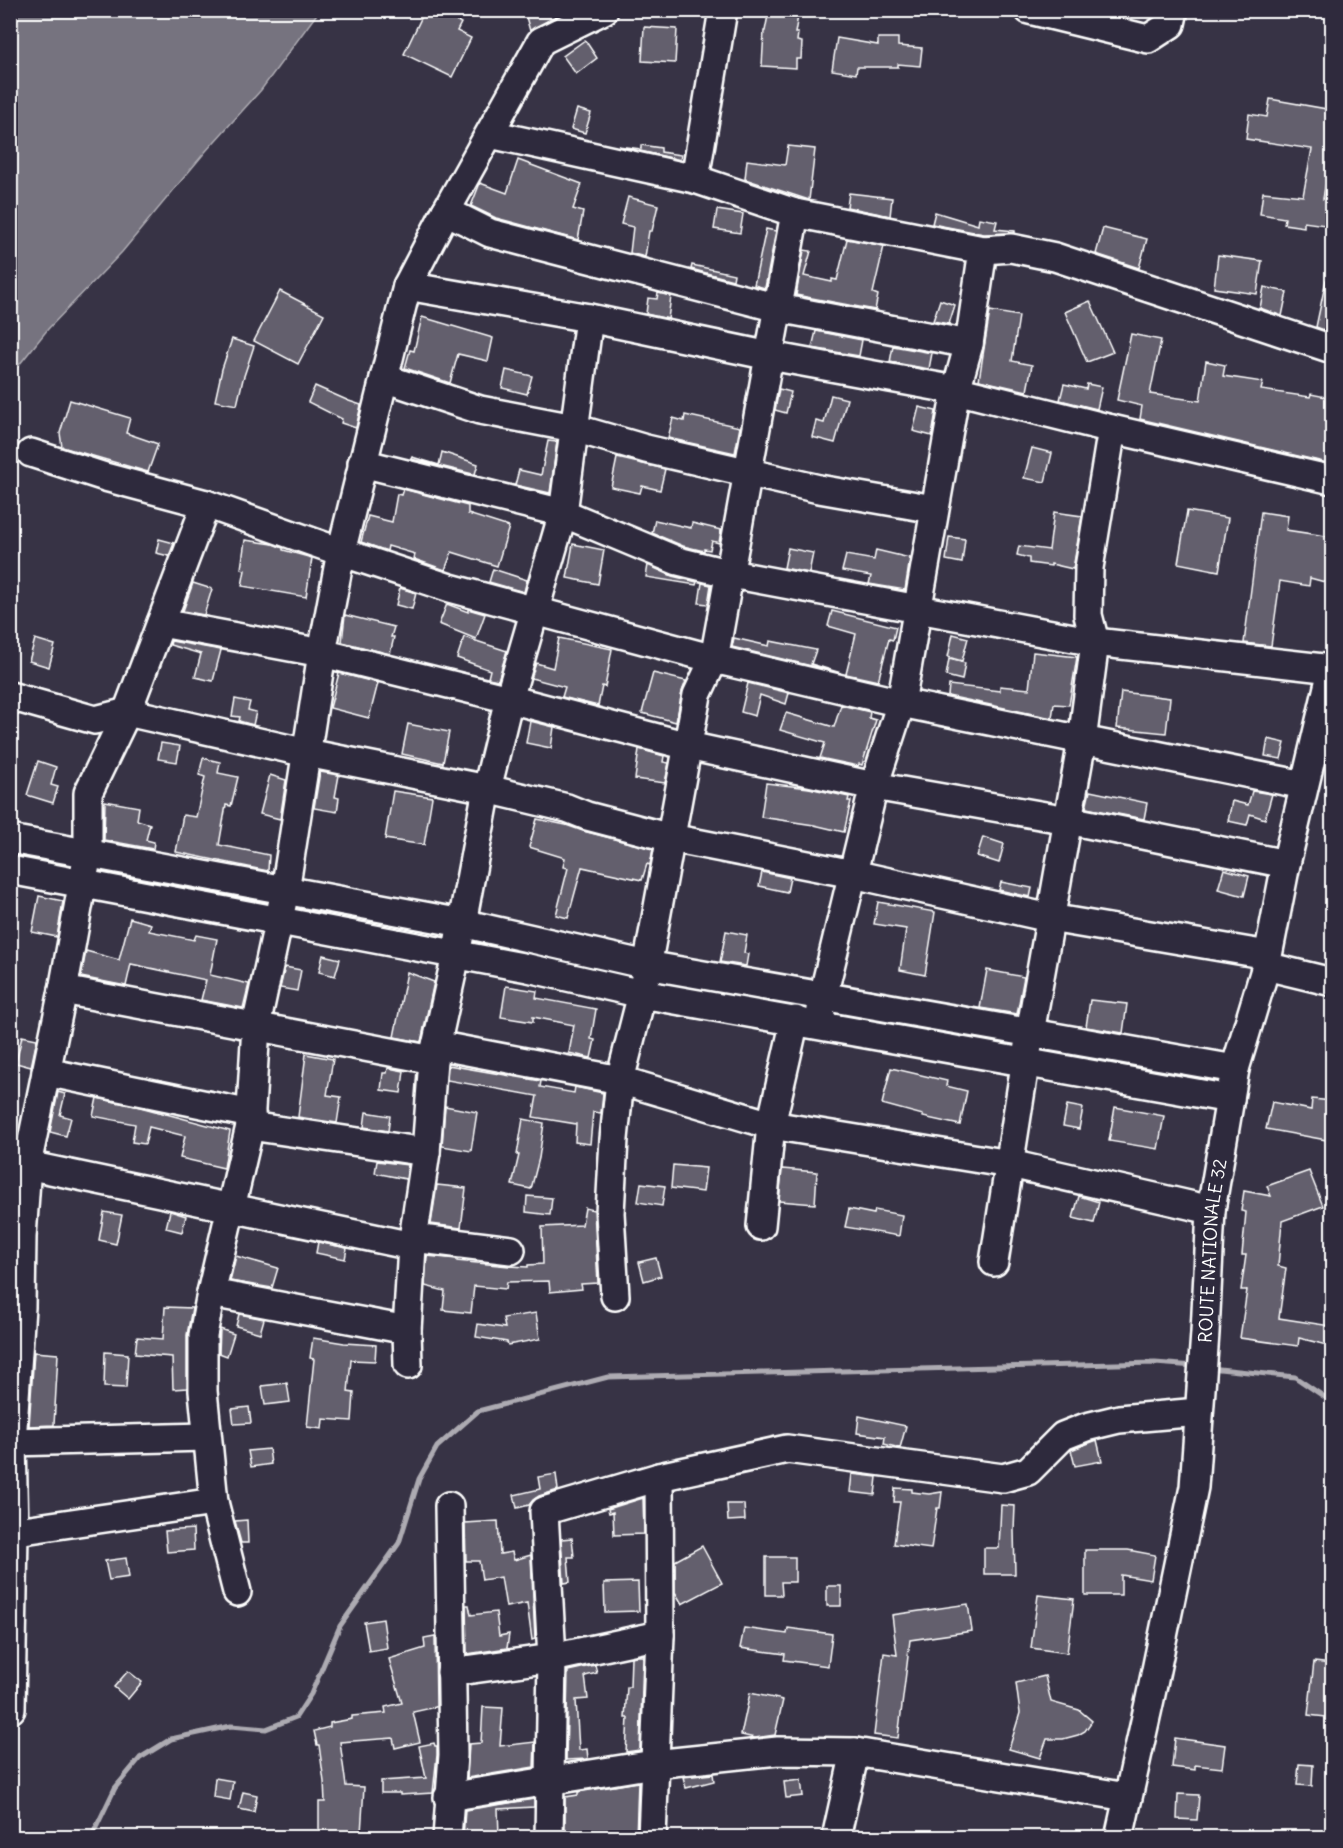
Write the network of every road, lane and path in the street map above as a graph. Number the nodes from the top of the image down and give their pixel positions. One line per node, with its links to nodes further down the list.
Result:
1 (604, 10): 5 (street)
2 (723, 10): 6 (street)
3 (1029, 10): 4 (street)
4 (1174, 10)
5 (489, 134): 6 (street); 7 (street)
6 (695, 179): 8 (street)
7 (446, 211): 10 (street); 11 (street)
8 (795, 213): 9 (street); 11 (street)
9 (983, 250): 13 (street); 14 (street)
10 (407, 286): 12 (street); 16 (street)
11 (778, 308): 13 (street); 15 (street)
12 (589, 318): 15 (street); 18 (street)
13 (969, 345): 17 (street)
14 (1332, 349)
15 (770, 356): 17 (street); 22 (street)
16 (384, 378): 18 (street); 21 (street)
17 (957, 390): 19 (street); 25 (street)
18 (574, 428): 22 (street); 26 (street)
19 (1112, 429): 23 (street); 32 (street)
20 (31, 453): 24 (street)
21 (362, 464): 26 (street); 27 (street)
22 (748, 472): 25 (street); 28 (street)
23 (1332, 480)
24 (206, 504): 27 (street); 31 (street)
25 (934, 509): 29 (street)
26 (564, 513): 28 (street); 30 (street)
27 (341, 552): 30 (street); 33 (street)
28 (731, 573): 29 (street); 34 (street)
29 (916, 609): 32 (street); 38 (street)
30 (536, 610): 34 (street); 37 (street)
31 (161, 623): 33 (street); 39 (street)
32 (1095, 642): 35 (street); 40 (street)
33 (322, 653): 37 (street); 42 (street)
34 (714, 658): 38 (street); 41 (street)
35 (1332, 669): 43 (street, ROUTE NATIONALE 32)
36 (10, 696): 39 (street)
37 (509, 699): 41 (street); 45 (street)
38 (901, 703): 40 (street); 44 (street)
39 (127, 712): 42 (street); 49 (street)
40 (1082, 741): 43 (street); 46 (street)
41 (688, 746): 44 (street); 47 (street)
42 (307, 753): 45 (street); 54 (street)
43 (1304, 785): 50 (street, ROUTE NATIONALE 32)
44 (874, 786): 46 (street); 52 (street)
45 (487, 789): 47 (street); 57 (street)
46 (1068, 820): 50 (street); 55 (street)
47 (671, 838): 52 (street); 60 (street)
48 (10, 839): 49 (street)
49 (88, 853): 53 (street); 54 (street)
50 (1286, 864): 59 (street, ROUTE NATIONALE 32)
51 (10, 870): 53 (street)
52 (853, 874): 55 (street); 64 (street)
53 (83, 884): 56 (street); 62 (street)
54 (285, 891): 56 (street); 57 (street)
55 (1050, 918): 59 (street); 67 (street)
56 (279, 920): 58 (street); 66 (street)
57 (462, 923): 58 (street); 60 (street)
58 (456, 955): 63 (street); 68 (street)
59 (1267, 960): 61 (street); 70 (street, ROUTE NATIONALE 32)
60 (647, 965): 63 (street); 64 (street)
61 (1332, 982)
62 (63, 990): 66 (street); 71 (street)
63 (642, 993): 65 (street); 72 (street)
64 (823, 996): 65 (street); 67 (street)
65 (807, 1022): 69 (street); 75 (street)
66 (256, 1026): 68 (street); 74 (street)
67 (1030, 1033): 69 (street); 70 (street)
68 (435, 1053): 72 (street); 76 (street)
69 (1026, 1062): 73 (street); 77 (street)
70 (1234, 1069): 73 (street, ROUTE NATIONALE 32)
71 (46, 1072): 74 (street); 78 (street)
72 (620, 1080): 75 (street); 86 (street)
73 (1230, 1099): 80 (street, ROUTE NATIONALE 32)
74 (250, 1120): 76 (street); 79 (street)
75 (771, 1125): 77 (street); 81 (street)
76 (426, 1152): 82 (street)
77 (1010, 1164): 80 (street); 84 (street)
78 (27, 1165): 79 (street); 91 (street)
79 (230, 1207): 82 (street); 85 (street)
80 (1211, 1210): 89 (street, ROUTE NATIONALE 32)
81 (761, 1226)
82 (413, 1242): 83 (street); 87 (street)
83 (511, 1250)
84 (994, 1262)
85 (211, 1293): 87 (street); 90 (street)
86 (615, 1296)
87 (407, 1330): 88 (street)
88 (408, 1365)
89 (1199, 1400): 92 (street); 105 (street, ROUTE NATIONALE 32)
90 (206, 1437): 91 (street); 93 (street)
91 (11, 1442): 95 (street)
92 (659, 1477): 97 (street); 98 (street)
93 (214, 1502): 95 (street); 96 (street)
94 (449, 1506): 99 (street)
95 (12, 1532): 100 (street)
96 (237, 1592)
97 (660, 1635): 98 (street); 102 (street)
98 (552, 1658): 99 (street); 103 (street)
99 (451, 1672): 104 (street)
100 (11, 1709)
101 (855, 1752): 102 (street); 105 (street); 109 (street)
102 (654, 1764): 103 (street); 108 (street)
103 (549, 1781): 104 (street); 107 (street)
104 (448, 1797): 106 (street)
105 (1127, 1797): 110 (street, ROUTE NATIONALE 32)
106 (447, 1838)
107 (549, 1838)
108 (652, 1838)
109 (836, 1838)
110 (1119, 1838)

